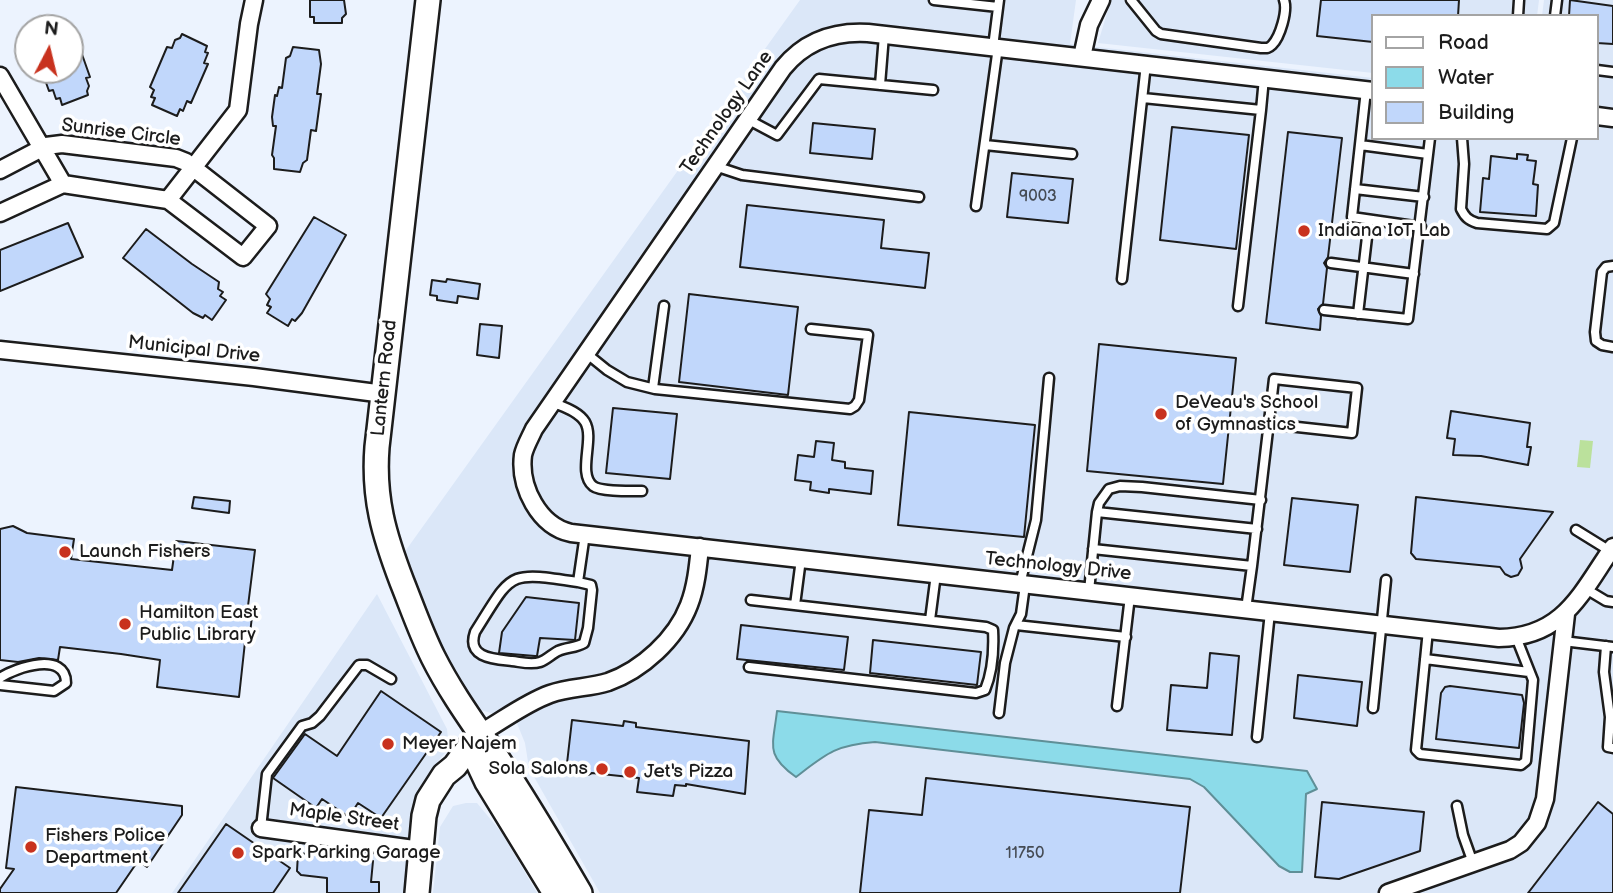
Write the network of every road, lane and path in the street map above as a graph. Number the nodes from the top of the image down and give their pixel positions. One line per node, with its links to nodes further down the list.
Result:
1 (254, 0): 29 (street, Sunrise Circle)
2 (428, 0): 55 (street, Lantern Road)
3 (934, 0): 7 (lane)
4 (1101, 0): 10 (street)
5 (1131, 0): 6 (lane)
6 (1284, 0)
7 (999, 4): 9 (lane)
8 (884, 35): 9 (street, Technology Lane); 14 (lane); 19 (street, Technology Lane)
9 (996, 47): 10 (street, Technology Lane); 23 (lane)
10 (1082, 57): 11 (street, Technology Lane)
11 (1146, 64): 13 (street, Technology Lane); 17 (lane)
12 (0, 76): 25 (street, Sunrise Circle)
13 (1264, 78): 16 (street, Technology Lane); 18 (lane)
14 (880, 85): 15 (lane); 19 (lane)
15 (933, 90)
16 (1369, 90): 24 (lane)
17 (1143, 98): 18 (lane); 44 (lane)
18 (1261, 110): 46 (lane)
19 (747, 120): 28 (street, Technology Lane)
20 (1430, 140): 27 (lane)
21 (1462, 140): 22 (lane)
22 (1572, 140)
23 (985, 145): 26 (lane); 36 (lane)
24 (1360, 145): 27 (lane); 32 (lane)
25 (41, 149): 29 (street, Sunrise Circle); 30 (street, Sunrise Circle); 31 (street, Sunrise Circle)
26 (1072, 154)
27 (1428, 154): 34 (lane)
28 (715, 166): 33 (lane); 52 (street, Technology Lane)
29 (194, 167): 35 (street, Sunrise Circle); 35 (street, Sunrise Circle)
30 (0, 170)
31 (63, 184): 35 (street, Sunrise Circle); 37 (street)
32 (1355, 189): 34 (lane); 38 (lane)
33 (919, 197)
34 (1424, 197): 39 (lane)
35 (168, 200)
36 (976, 206)
37 (0, 213)
38 (1369, 220): 39 (lane); 42 (lane)
39 (1421, 227): 43 (lane)
40 (1331, 263): 42 (lane)
41 (1613, 266): 50 (lane)
42 (1364, 268): 43 (lane); 48 (lane)
43 (1414, 274): 48 (lane)
44 (1122, 279)
45 (664, 306): 54 (lane)
46 (1238, 306)
47 (1324, 310): 48 (lane)
48 (1358, 314)
49 (811, 329): 54 (lane)
50 (1613, 347)
51 (0, 350): 55 (street, Municipal Drive)
52 (586, 353): 54 (lane); 56 (street, Technology Lane)
53 (1049, 378): 72 (lane)
54 (653, 388)
55 (384, 394): 99 (street, Lantern Road)
56 (552, 402): 58 (lane); 63 (street, Technology Lane)
57 (1270, 424): 57 (lane); 59 (lane)
58 (642, 491)
59 (1261, 500): 60 (lane); 61 (lane)
60 (1098, 508): 61 (lane); 65 (lane)
61 (1257, 529): 68 (lane)
62 (1576, 530): 66 (lane)
63 (582, 534): 64 (street, Technology Drive); 71 (lane)
64 (700, 547): 67 (street, Technology Drive); 99 (street)
65 (1093, 549): 68 (lane); 74 (lane)
66 (1611, 549): 73 (street)
67 (801, 559): 69 (street, Technology Drive); 78 (lane)
68 (1252, 566): 79 (lane)
69 (936, 574): 72 (street, Technology Drive); 82 (lane)
70 (1386, 580): 84 (lane)
71 (578, 582): 71 (lane)
72 (1023, 584): 74 (street, Technology Drive); 83 (lane)
73 (1586, 589): 77 (lane); 81 (street)
74 (1089, 591): 75 (street, Technology Drive)
75 (1130, 596): 79 (street, Technology Drive); 86 (lane)
76 (751, 600): 78 (lane)
77 (1613, 602)
78 (795, 605): 82 (lane)
79 (1246, 609): 80 (street, Technology Drive)
80 (1270, 612): 84 (street, Technology Drive); 100 (lane)
81 (1566, 614): 87 (street, Technology Drive); 88 (street)
82 (930, 621): 91 (lane)
83 (1016, 625): 86 (lane); 98 (lane)
84 (1381, 625): 85 (street, Technology Drive); 97 (lane)
85 (1427, 630): 87 (street, Technology Drive); 90 (lane)
86 (1126, 637): 96 (lane)
87 (1516, 637): 92 (lane)
88 (1563, 641): 89 (lane); 105 (street)
89 (1609, 647): 101 (lane)
90 (1425, 659): 92 (lane); 92 (lane)
91 (749, 667)
92 (1529, 672)
93 (0, 678): 95 (lane)
94 (391, 679): 103 (lane)
95 (0, 685)
96 (1116, 706)
97 (1373, 708)
98 (999, 713)
99 (479, 734): 104 (street); 107 (street); 108 (street, Lantern Road)
100 (1257, 737)
101 (1613, 748)
102 (1457, 806): 105 (lane)
103 (261, 828): 104 (street, Maple Street)
104 (421, 850): 106 (street)
105 (1473, 863): 109 (street)
106 (417, 893)
107 (555, 893)
108 (580, 893)
109 (1388, 893)

